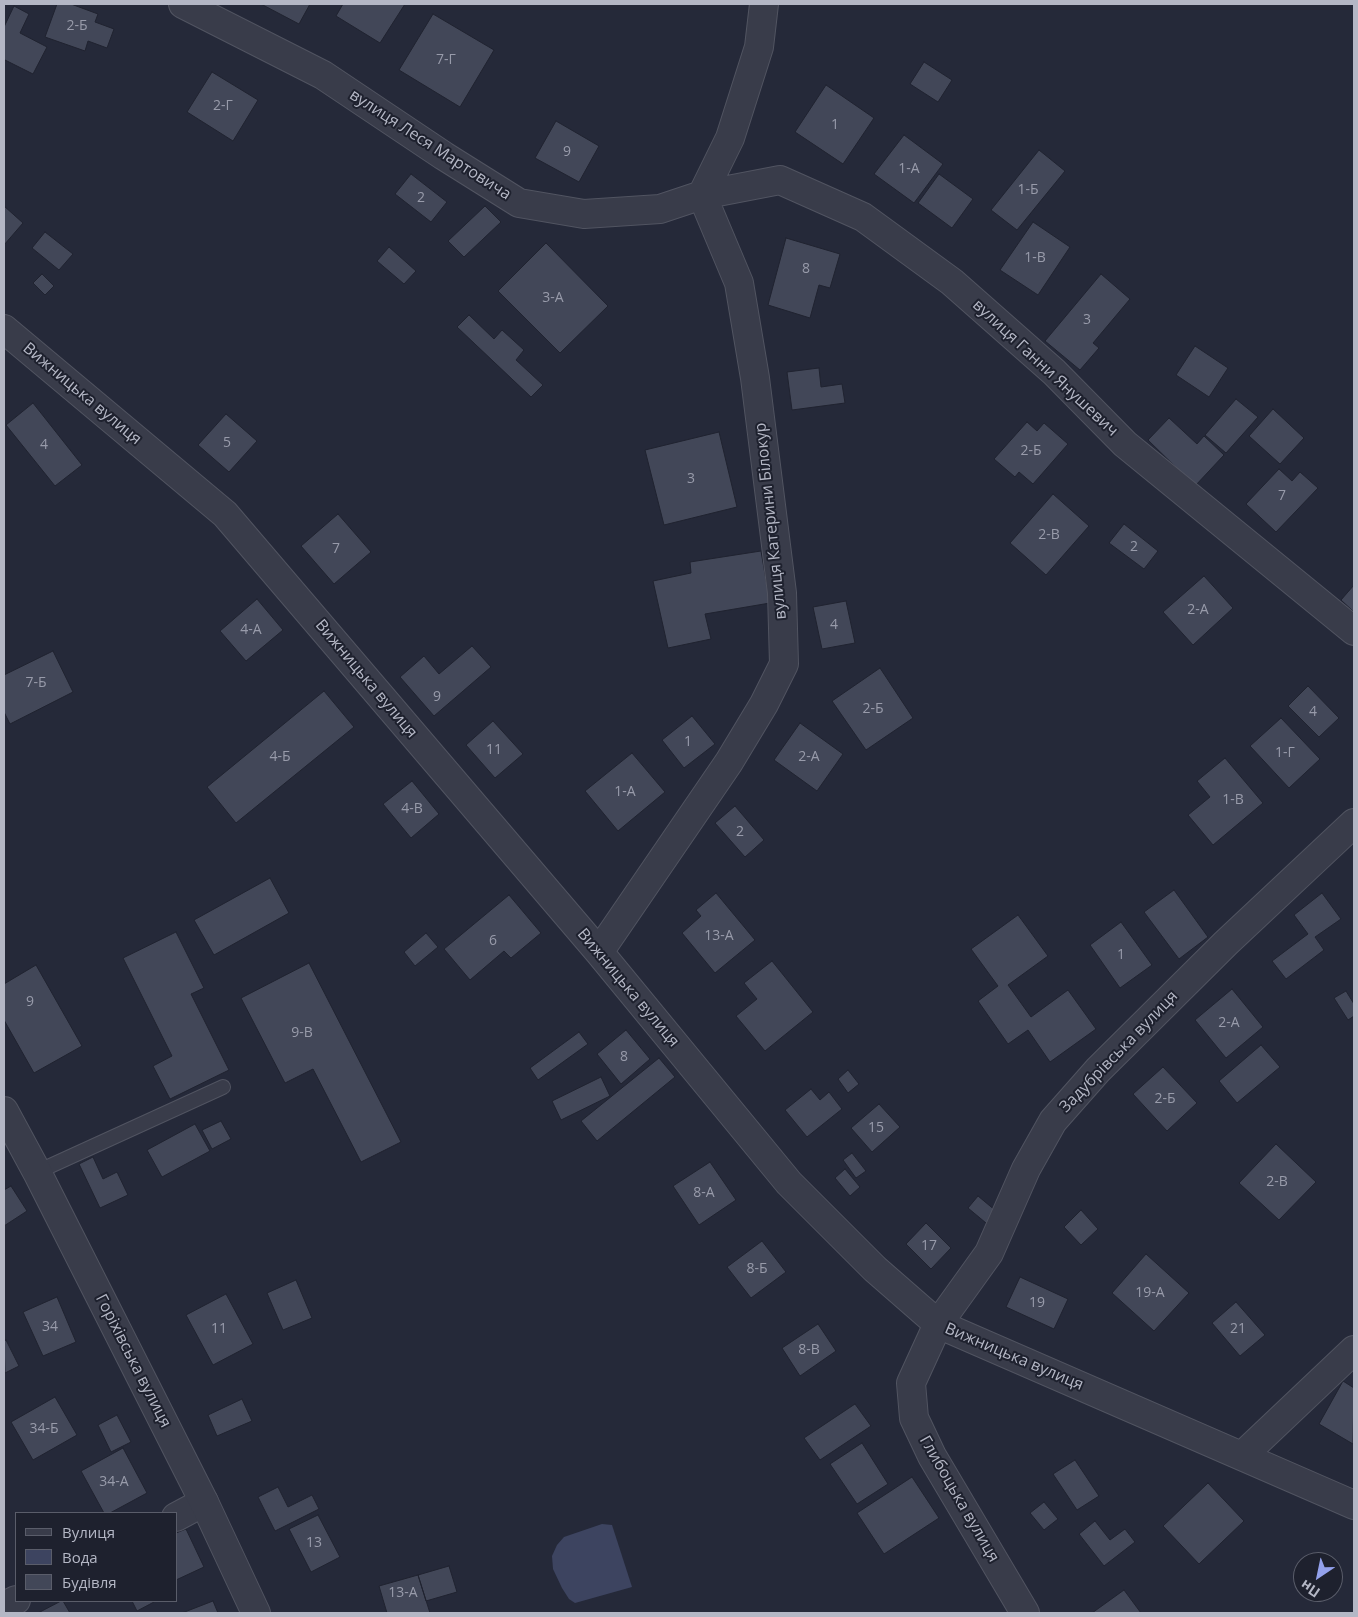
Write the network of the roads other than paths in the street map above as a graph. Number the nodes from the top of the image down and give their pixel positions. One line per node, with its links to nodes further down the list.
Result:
1 (183, 4): 3 (street, вулиця Леся Мартовича)
2 (764, 4): 3 (street)
3 (702, 195): 5 (street, вулиця Ганни Янушевич); 7 (street, вулиця Катерини Білокур)
4 (4, 329): 7 (street, Вижницька вулиця)
5 (1354, 631)
6 (1354, 823): 11 (street, Задубрівська вулиця)
7 (599, 952): 11 (street, Вижницька вулиця)
8 (223, 1087): 10 (lane)
9 (4, 1112): 10 (street, Горіхівська вулиця)
10 (37, 1172): 14 (street, Горіхівська вулиця)
11 (938, 1324): 13 (street, Вижницька вулиця); 18 (street, Глибоцька вулиця)
12 (1354, 1350): 13 (street)
13 (1242, 1456): 15 (street, Вижницька вулиця)
14 (204, 1502): 16 (street); 17 (street, Горіхівська вулиця)
15 (1354, 1505)
16 (178, 1516)
17 (256, 1613)
18 (1025, 1613)

